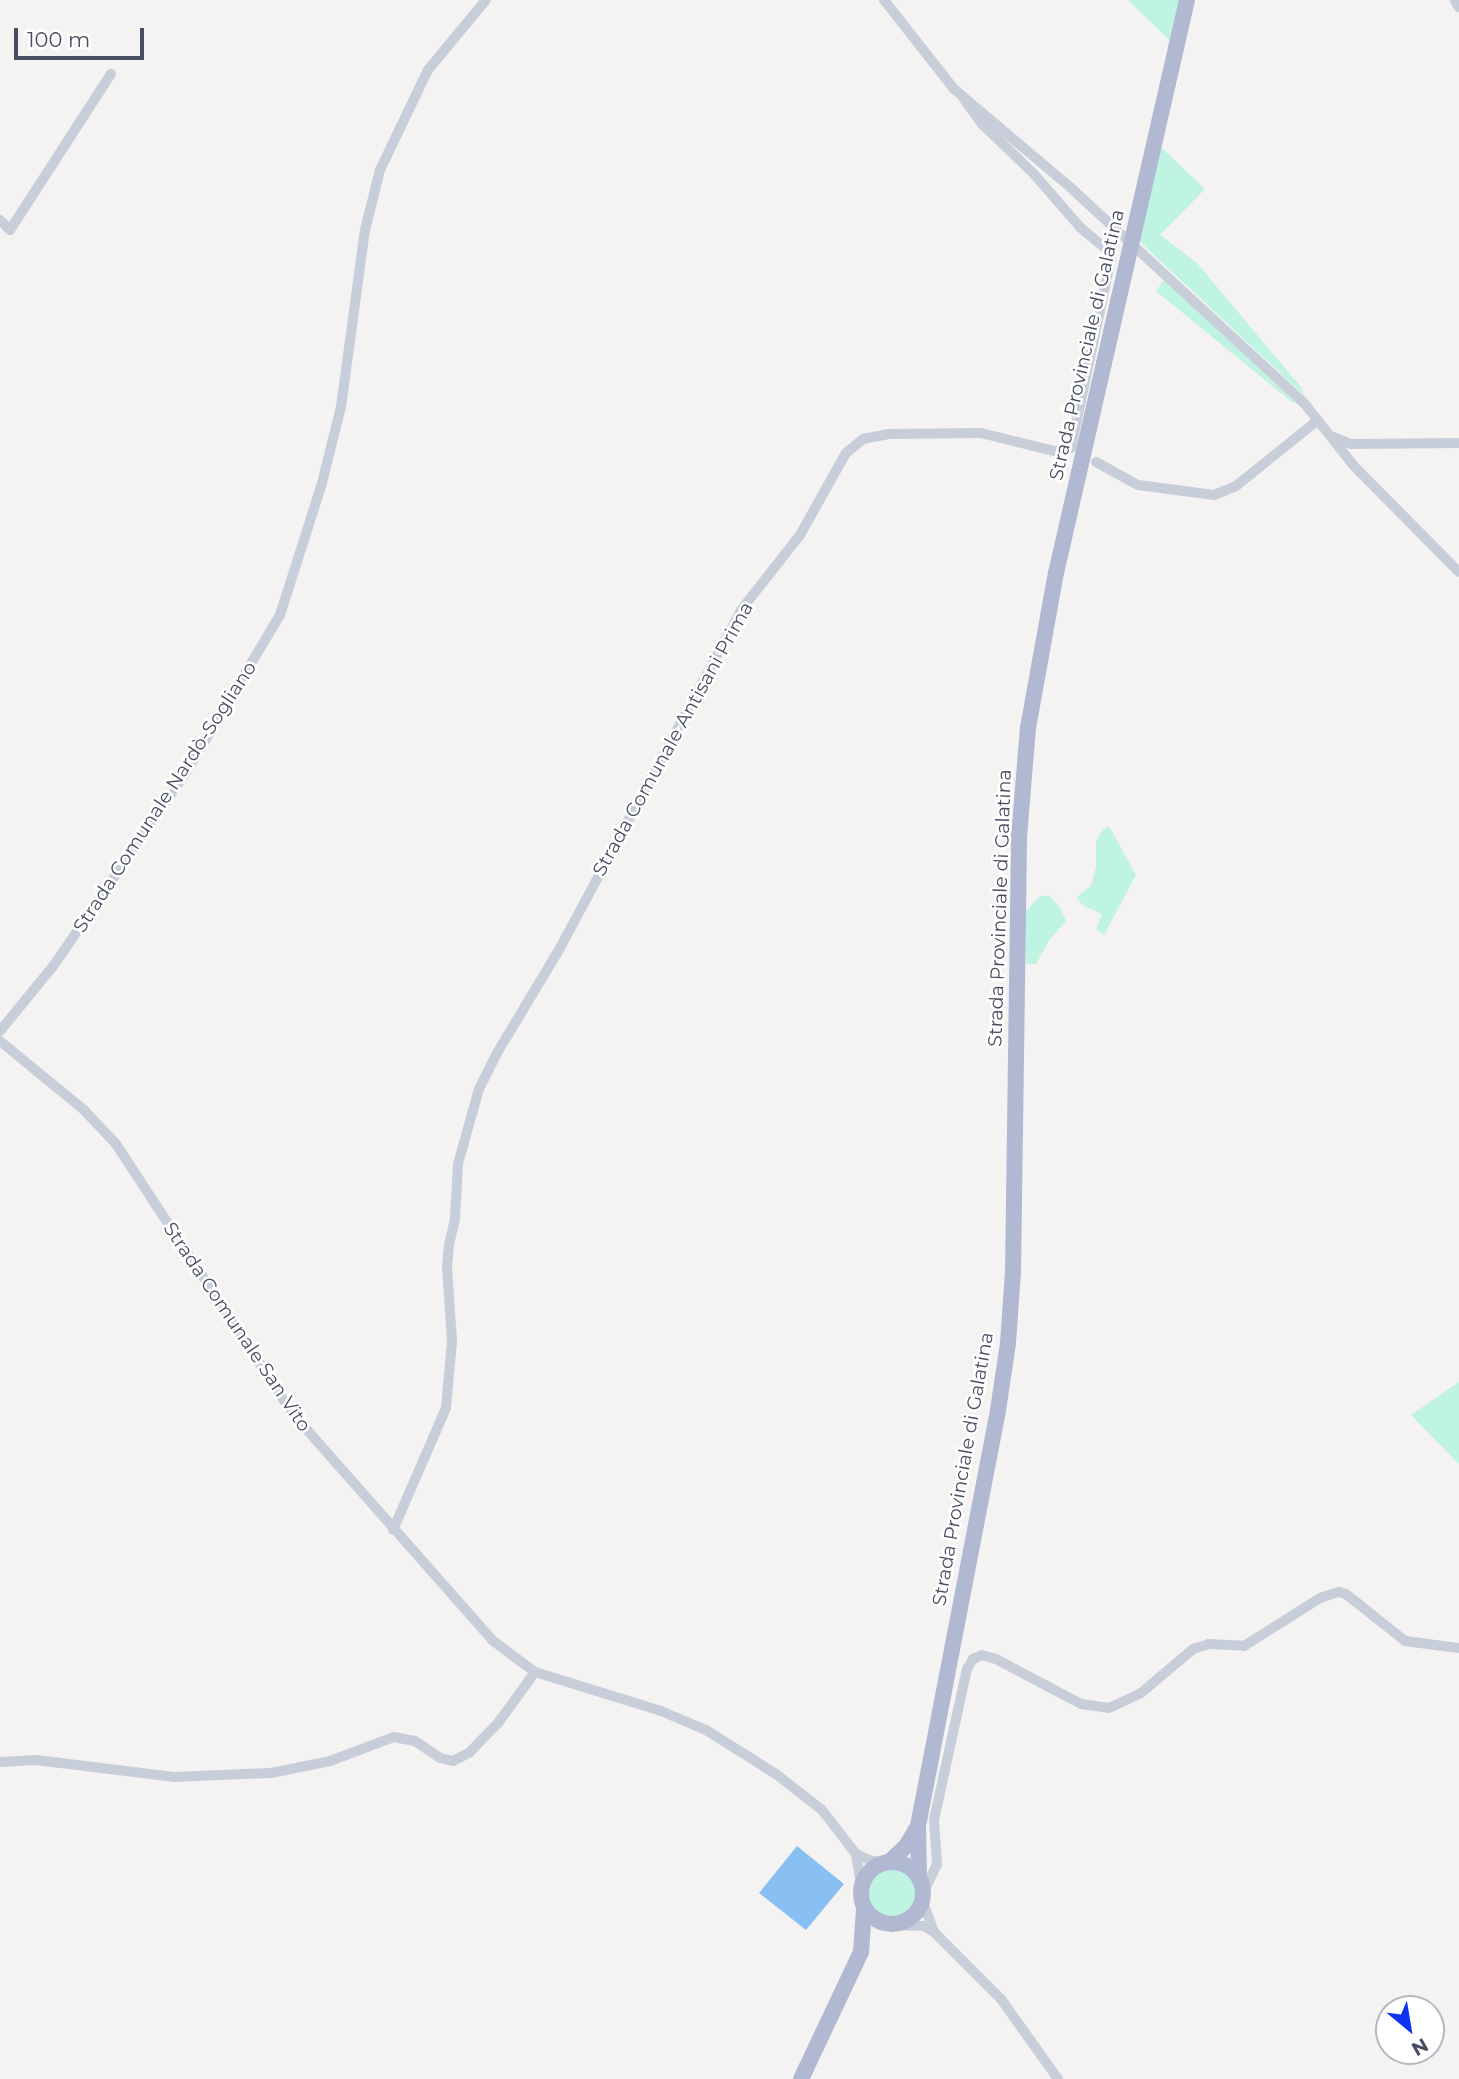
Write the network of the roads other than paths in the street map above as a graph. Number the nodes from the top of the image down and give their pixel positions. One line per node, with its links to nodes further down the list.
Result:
1 (486, 0): 14 (street, Strada Comunale Nardò-Sogliano)
2 (884, 0): 7 (street)
3 (1187, 0): 20 (main road, Strada Provinciale di Galatina)
4 (1456, 0): 5 (street)
5 (1459, 6)
6 (111, 74): 8 (street)
7 (964, 99): 9 (street); 16 (street, Strada Comunale Antisani Prima)
8 (0, 220)
9 (1318, 420): 10 (street); 12 (street)
10 (1330, 435): 11 (street); 13 (street)
11 (1459, 443)
12 (1096, 462)
13 (1459, 572)
14 (0, 1031)
15 (0, 1041): 16 (street, Strada Comunale San Vito)
16 (393, 1530): 18 (street, Strada Comunale San Vito)
17 (1459, 1647): 24 (street)
18 (535, 1672): 19 (street); 21 (street, Strada Comunale San Vito)
19 (0, 1762)
20 (918, 1826): 22 (main road, Strada Provinciale di Galatina); 24 (main road, Strada Provinciale di Galatina)
21 (856, 1854): 22 (street); 23 (street)
22 (889, 1862): 23 (main road, Strada Provinciale di Galatina); 24 (main road)
23 (861, 1884): 25 (main road)
24 (922, 1890): 26 (main road); 27 (street)
25 (864, 1909): 26 (main road); 28 (main road)
26 (895, 1925): 27 (street); 28 (main road)
27 (934, 1932): 30 (street)
28 (861, 1952): 29 (main road)
29 (801, 2079)
30 (1058, 2079)

